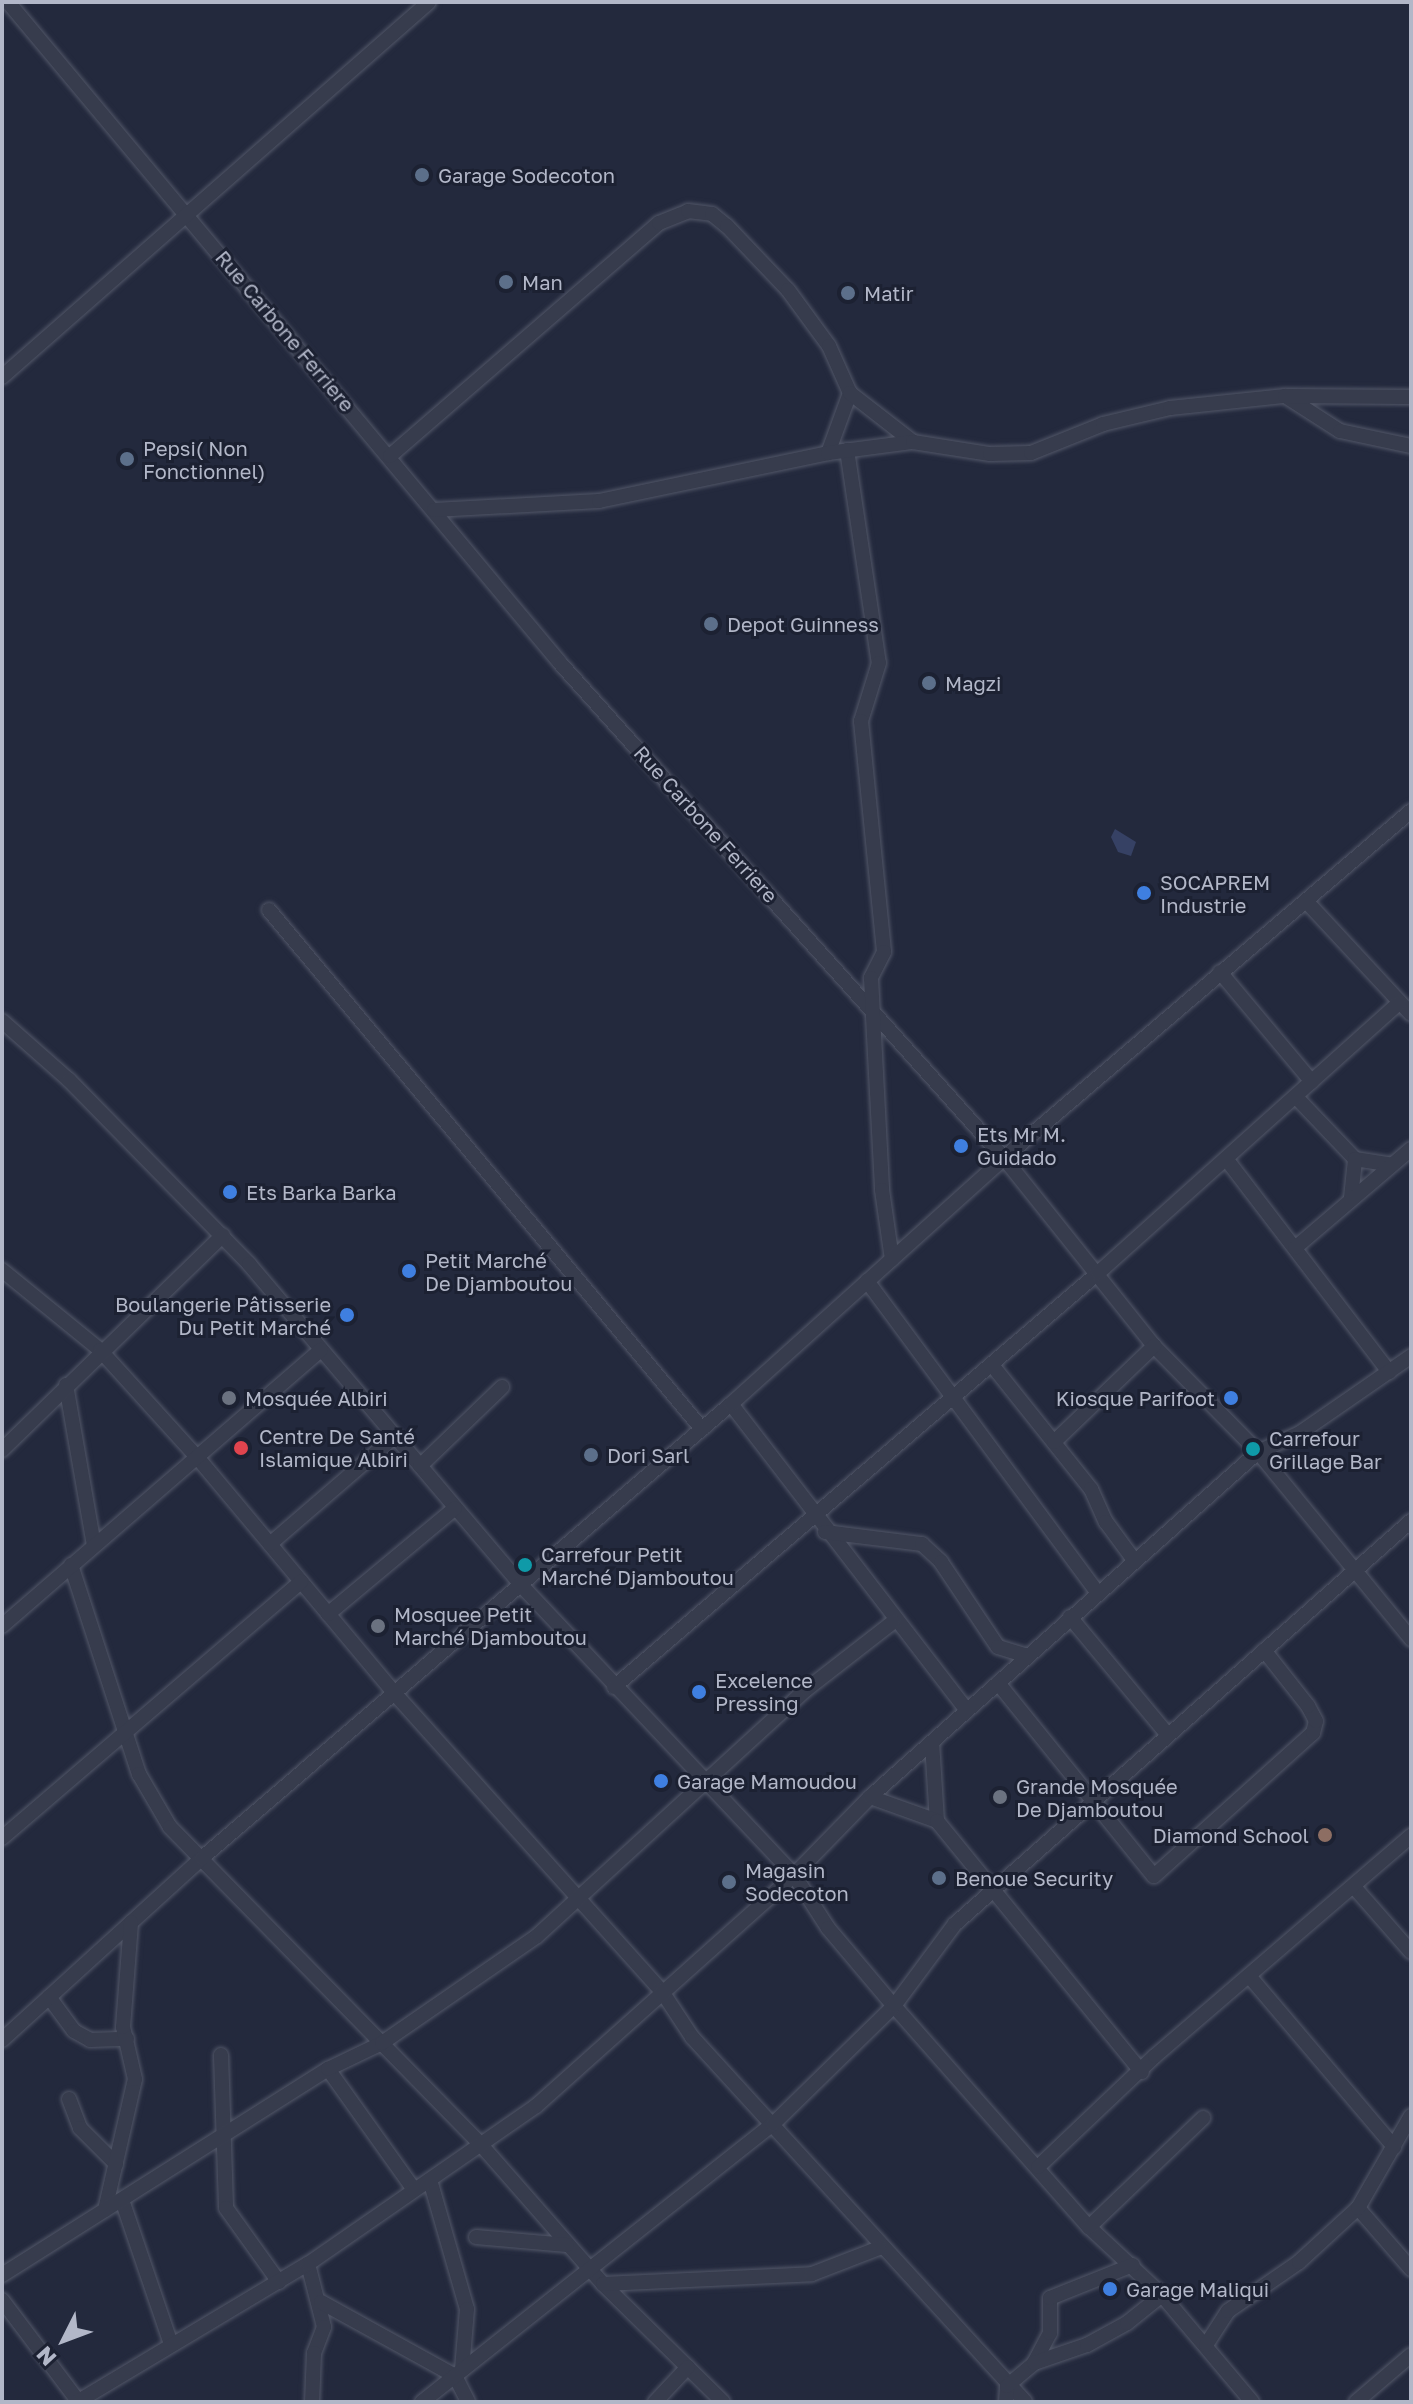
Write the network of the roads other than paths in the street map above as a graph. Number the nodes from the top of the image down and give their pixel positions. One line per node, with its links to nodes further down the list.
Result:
1 (8, 2): 3 (street, Rue Carbone Ferriere)
2 (429, 2): 3 (street)
3 (188, 216): 4 (street); 12 (street, Rue Carbone Ferriere)
4 (2, 377)
5 (850, 393): 8 (street); 11 (street); 12 (street)
6 (1285, 396): 7 (street); 8 (street); 9 (street)
7 (1411, 397)
8 (913, 442): 10 (street)
9 (1411, 446)
10 (847, 450): 11 (street); 19 (street)
11 (828, 453): 13 (street)
12 (390, 456): 13 (street, Rue Carbone Ferriere)
13 (434, 510): 19 (street, Rue Carbone Ferriere)
14 (1411, 811): 15 (street)
15 (1306, 901): 17 (street); 18 (street)
16 (269, 910): 46 (street)
17 (1220, 972): 22 (street); 25 (street)
18 (1399, 1003): 20 (street); 22 (street)
19 (876, 1012): 25 (street, Rue Carbone Ferriere); 32 (street)
20 (1411, 1014)
21 (2, 1021): 30 (street)
22 (1312, 1082): 23 (street)
23 (1296, 1097): 26 (street); 27 (street)
24 (1411, 1149): 28 (street)
25 (1004, 1158): 32 (street); 34 (street, Rue Carbone Ferriere)
26 (1355, 1159): 28 (street); 29 (street)
27 (1227, 1160): 31 (street); 34 (street)
28 (1392, 1165): 29 (street)
29 (1351, 1198): 31 (street)
30 (223, 1235): 37 (street); 38 (street)
31 (1295, 1248): 41 (street)
32 (892, 1259): 35 (street)
33 (2, 1270): 37 (street)
34 (1098, 1273): 36 (street, Rue Carbone Ferriere); 40 (street)
35 (867, 1281): 44 (street); 45 (street)
36 (1154, 1346): 48 (street); 50 (street, Rue Carbone Ferriere)
37 (100, 1350): 42 (street); 51 (street)
38 (321, 1350): 47 (street); 51 (street)
39 (1411, 1356): 41 (street)
40 (992, 1365): 44 (street); 48 (street)
41 (1389, 1372): 50 (street)
42 (66, 1385): 49 (street); 58 (street)
43 (502, 1387): 52 (street)
44 (952, 1398): 54 (street); 64 (street)
45 (731, 1404): 46 (street); 54 (street)
46 (702, 1429): 63 (street)
47 (395, 1436): 52 (street); 57 (street)
48 (1054, 1442): 59 (street)
49 (2, 1450)
50 (1258, 1452): 59 (street); 61 (street, Rue Carbone Ferriere)
51 (197, 1457): 57 (street); 58 (street)
52 (420, 1466): 53 (street)
53 (455, 1508): 63 (street); 65 (street)
54 (814, 1517): 56 (street); 73 (street)
55 (1411, 1521): 61 (street)
56 (825, 1532): 67 (street); 71 (street)
57 (270, 1544): 62 (street)
58 (94, 1545): 60 (street)
59 (1134, 1560): 64 (street)
60 (71, 1565): 68 (street); 76 (street)
61 (1354, 1570): 69 (street, Rue Carbone Ferriere); 70 (street)
62 (301, 1582): 65 (street); 76 (street)
63 (520, 1584): 73 (street); 74 (street)
64 (1097, 1592): 66 (street)
65 (328, 1614): 74 (street)
66 (1070, 1617): 71 (street); 77 (street)
67 (893, 1622): 75 (street); 79 (street)
68 (2, 1626)
69 (1411, 1639)
70 (1264, 1650): 77 (street); 81 (street)
71 (1027, 1656): 72 (street)
72 (998, 1683): 75 (street); 81 (street)
73 (614, 1687): 79 (street)
74 (396, 1695): 85 (street); 89 (street)
75 (967, 1711): 78 (street)
76 (125, 1733): 83 (street); 85 (street)
77 (1168, 1735): 81 (street)
78 (932, 1742): 80 (street); 82 (street)
79 (702, 1783): 86 (street); 89 (street)
80 (870, 1797): 82 (street); 86 (street)
81 (1096, 1803): 88 (street)
82 (937, 1821): 88 (street)
83 (2, 1838)
84 (1409, 1843): 87 (street)
85 (202, 1858): 90 (street); 98 (street)
86 (794, 1875): 93 (street); 95 (street)
87 (1354, 1887): 91 (street); 92 (street)
88 (996, 1888): 95 (street); 101 (street)
89 (579, 1902): 93 (street); 98 (street)
90 (131, 1922): 94 (street); 96 (street)
91 (1411, 1952)
92 (1250, 1977): 101 (street); 108 (street)
93 (661, 1990): 105 (street); 107 (street)
94 (49, 1997): 96 (street); 97 (street)
95 (894, 2006): 105 (street); 110 (street)
96 (127, 2039): 109 (street)
97 (2, 2040)
98 (382, 2043): 100 (street); 107 (street)
99 (221, 2055): 106 (street)
100 (328, 2069): 106 (street); 112 (street)
101 (1142, 2072): 110 (street)
102 (69, 2099): 109 (street)
103 (1411, 2116): 108 (street)
104 (1203, 2118): 116 (street)
105 (773, 2124): 119 (street); 122 (street)
106 (225, 2135): 113 (street); 125 (street)
107 (483, 2147): 111 (street); 118 (street)
108 (1394, 2147): 114 (street)
109 (116, 2164): 115 (street)
110 (1038, 2167): 116 (street)
111 (430, 2180): 112 (street); 135 (street)
112 (413, 2188): 120 (street)
113 (122, 2200): 115 (street); 130 (street)
114 (1358, 2208): 123 (street); 131 (street)
115 (105, 2210): 124 (street)
116 (1089, 2227): 121 (street)
117 (476, 2237): 118 (street)
118 (567, 2245): 122 (street)
119 (879, 2248): 126 (street); 136 (street)
120 (308, 2264): 125 (street); 129 (street)
121 (1133, 2265): 127 (street); 133 (street)
122 (590, 2267): 126 (street); 135 (street)
123 (1411, 2269)
124 (2, 2275)
125 (279, 2282): 130 (street)
126 (603, 2284): 134 (street)
127 (1162, 2295): 131 (street); 133 (street)
128 (2, 2300): 137 (street)
129 (321, 2302): 135 (street); 138 (street)
130 (171, 2344): 137 (street)
131 (1206, 2345): 145 (street)
132 (1411, 2355): 146 (street)
133 (1034, 2363): 136 (street)
134 (688, 2367): 141 (street); 142 (street)
135 (458, 2373): 139 (street); 140 (street)
136 (1007, 2386): 143 (street); 144 (street)
137 (78, 2400)
138 (312, 2402)
139 (422, 2402)
140 (468, 2402)
141 (655, 2402)
142 (723, 2402)
143 (1006, 2402)
144 (1025, 2402)
145 (1252, 2402)
146 (1356, 2402)

